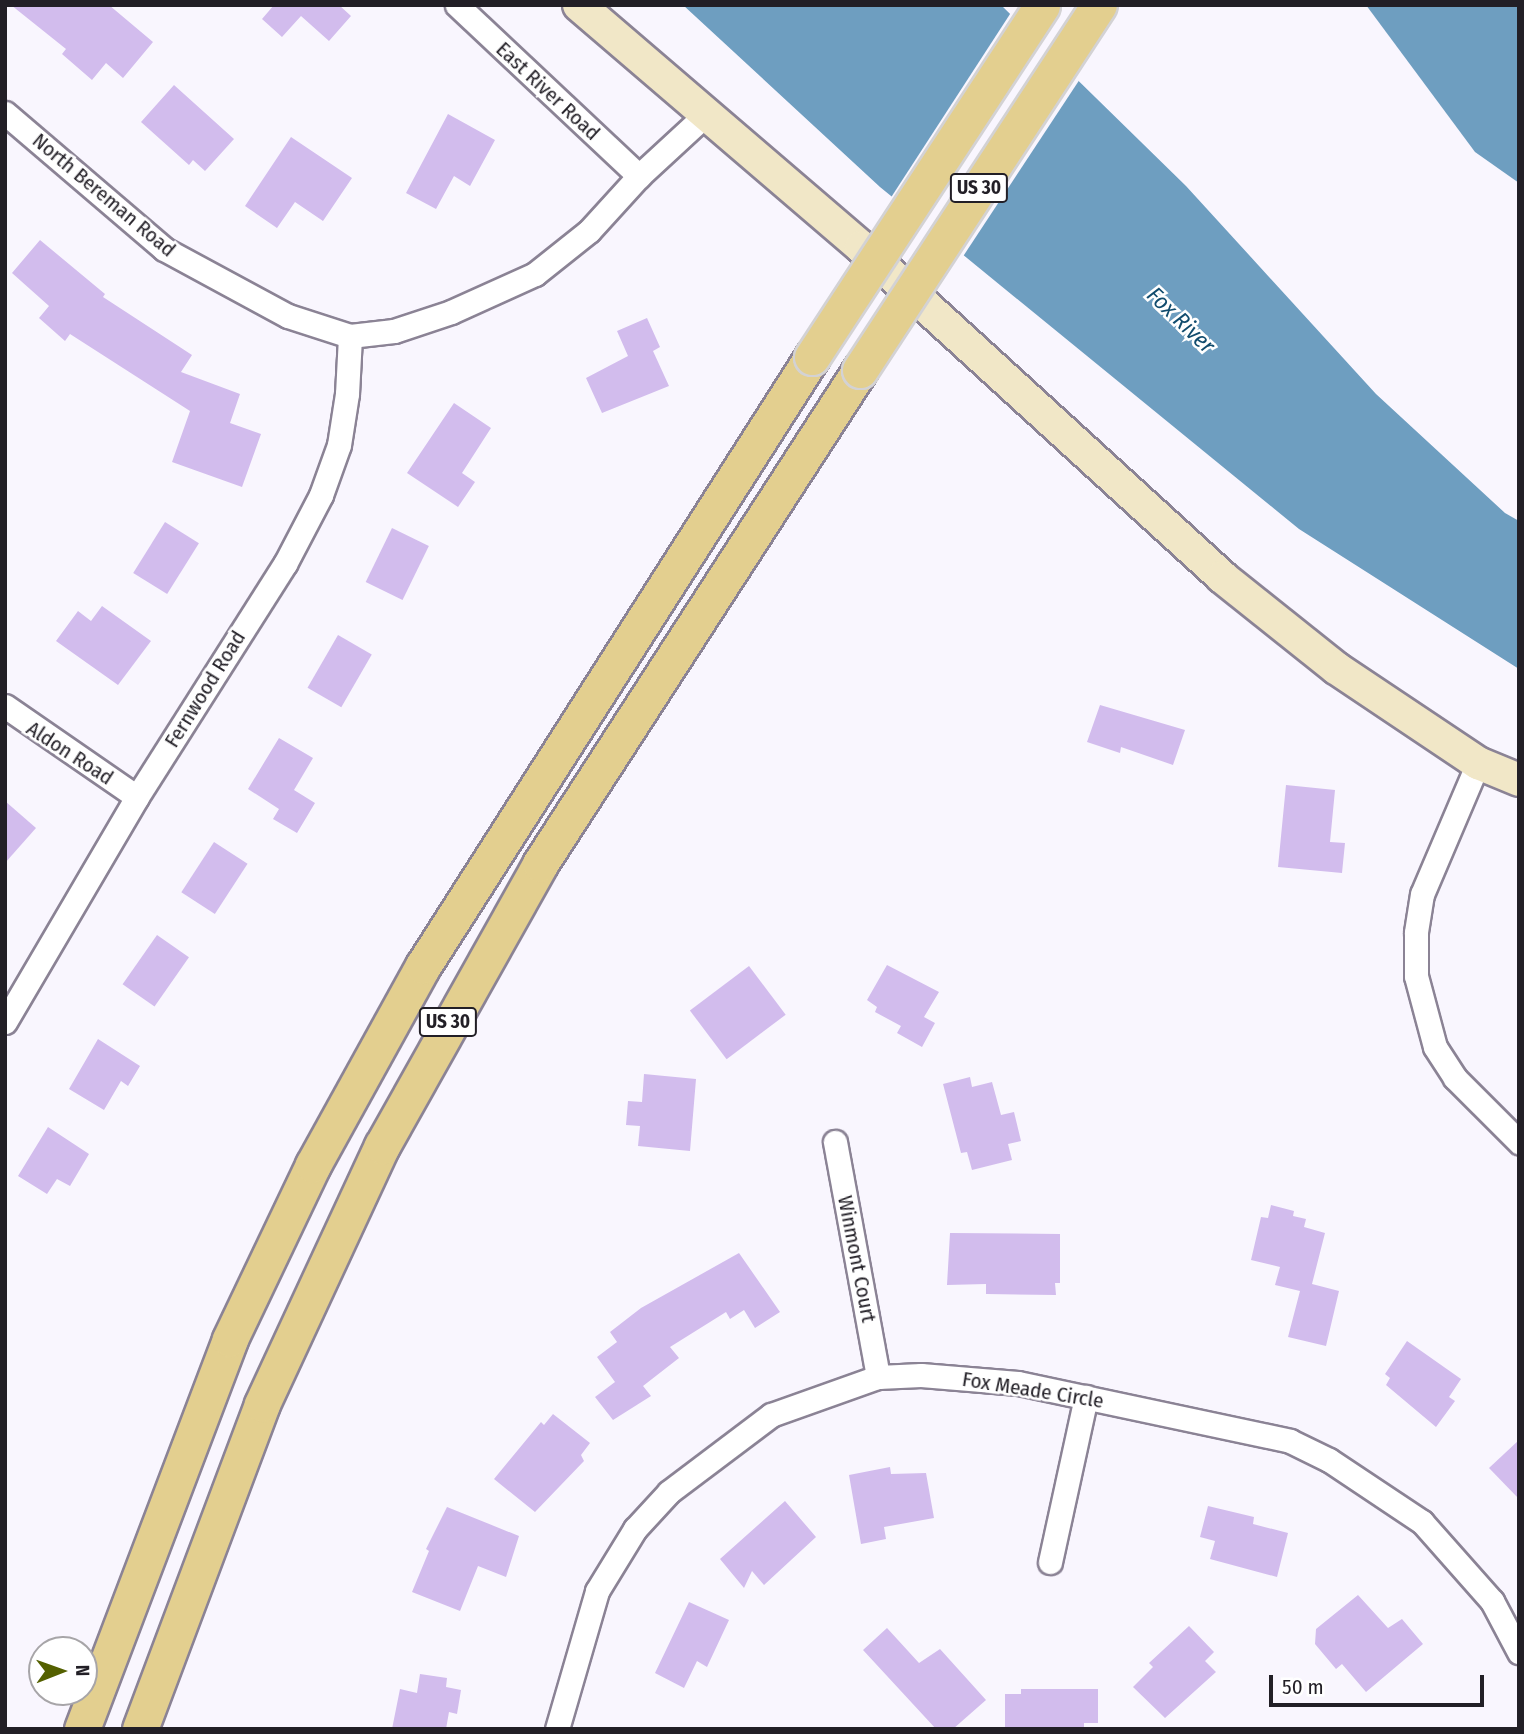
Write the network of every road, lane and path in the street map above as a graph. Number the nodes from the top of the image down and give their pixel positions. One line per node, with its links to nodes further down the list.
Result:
1 (457, 5): 7 (street, East River Road)
2 (579, 5): 6 (street)
3 (1042, 5): 20 (main road, US 30, bridge)
4 (1099, 5): 21 (main road, US 30, bridge)
5 (5, 113): 8 (street, North Bereman Road)
6 (705, 115): 7 (street, North Bereman Road); 10 (street)
7 (639, 176): 8 (street, North Bereman Road)
8 (350, 336): 12 (street, Fernwood Road)
9 (5, 706): 12 (street, Aldon Road)
10 (1478, 763): 11 (street); 15 (street)
11 (1519, 780)
12 (137, 797): 13 (street, Fernwood Road)
13 (5, 1023)
14 (835, 1142): 16 (street, Winmont Court)
15 (1519, 1142)
16 (878, 1377): 17 (street, Fox Meade Circle); 22 (street, Fox Meade Circle)
17 (1086, 1397): 18 (street); 19 (street, Fox Meade Circle)
18 (1050, 1562)
19 (1519, 1652)
20 (82, 1729)
21 (140, 1729)
22 (557, 1729)

